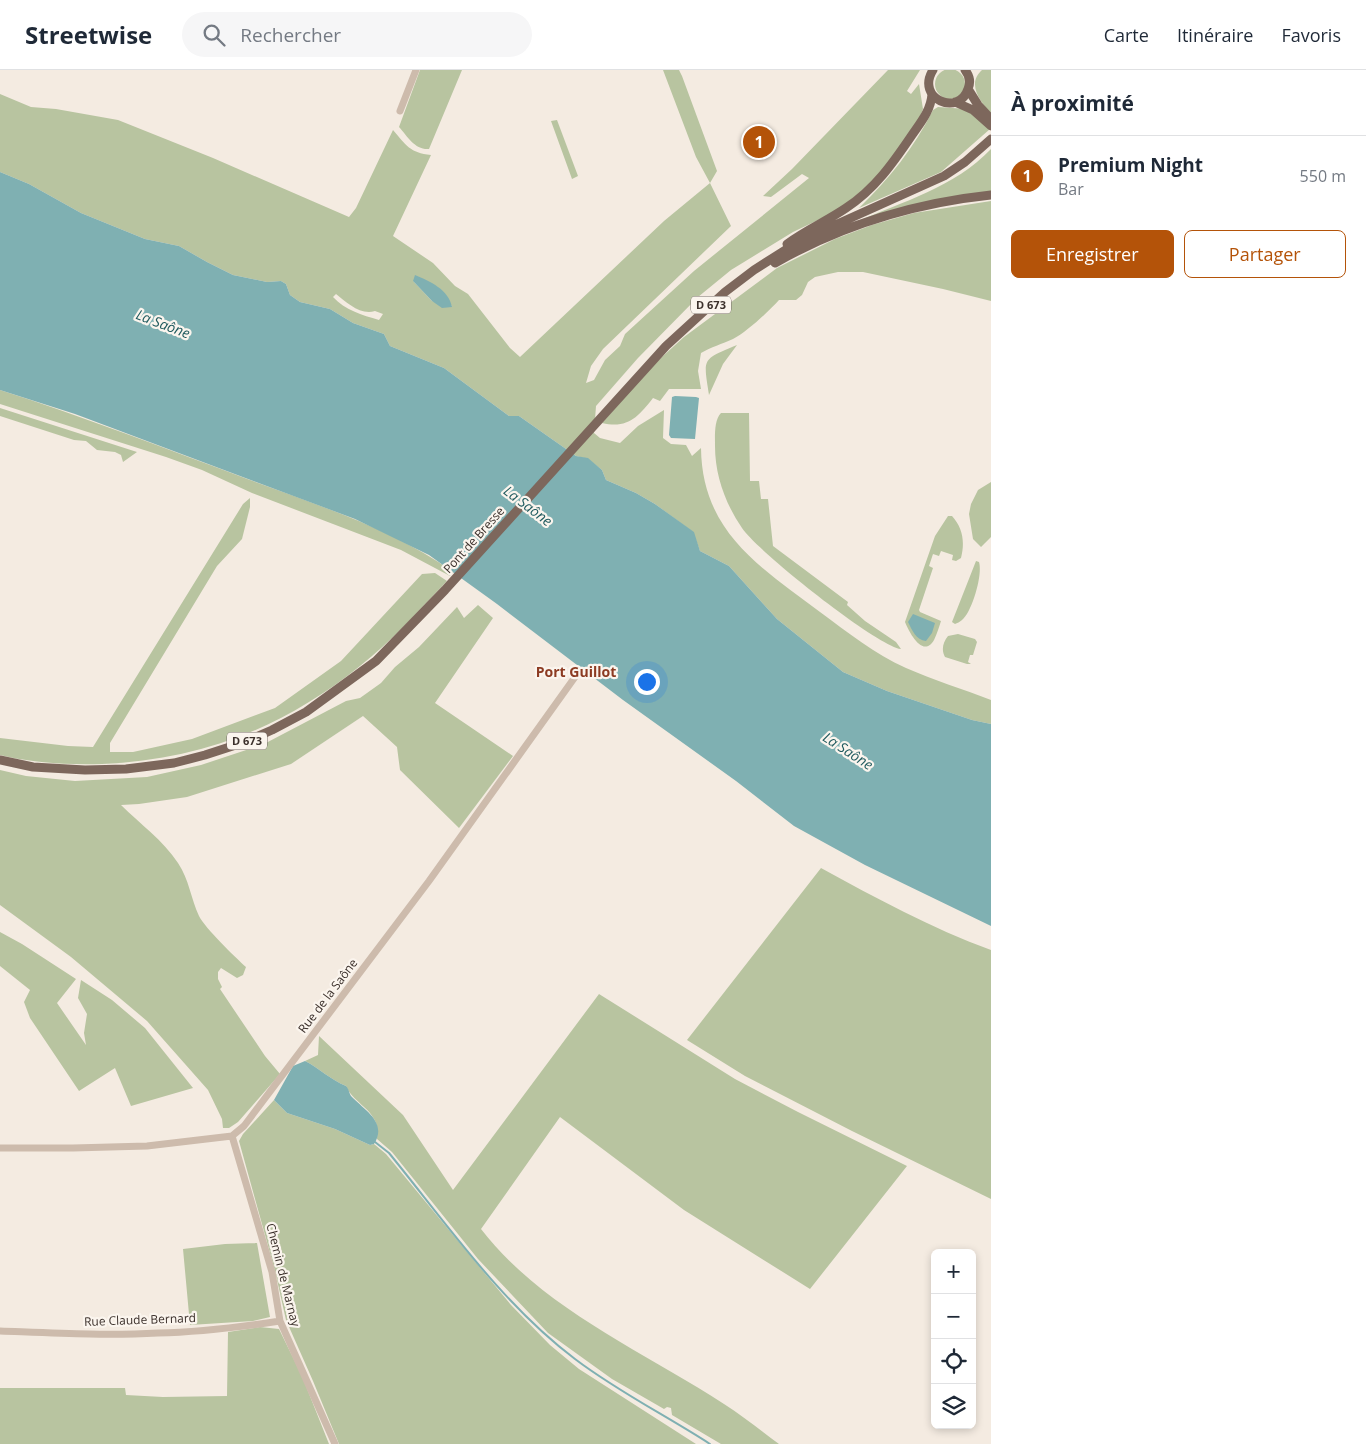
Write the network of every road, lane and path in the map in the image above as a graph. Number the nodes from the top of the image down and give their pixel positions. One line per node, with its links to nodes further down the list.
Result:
1 (416, 70): 9 (street)
2 (964, 70): 5 (main road)
3 (975, 70): 5 (main road)
4 (929, 72): 7 (main road)
5 (969, 79): 6 (main road)
6 (968, 89): 8 (main road); 10 (main road)
7 (932, 94): 8 (main road); 14 (main road)
8 (955, 102): 11 (main road)
9 (400, 111)
10 (991, 119)
11 (991, 126)
12 (991, 139): 14 (main road, D 673)
13 (991, 195): 15 (main road)
14 (754, 270): 15 (main road, D 673)
15 (726, 292): 17 (main road, Pont de Bresse / D 673)
16 (575, 677): 18 (street, Rue de la Saône)
17 (0, 760)
18 (232, 1136): 19 (street); 20 (street, Chemin de Marnay)
19 (0, 1148)
20 (280, 1321): 21 (street, Rue Claude Bernard); 22 (street, Chemin de Marnay)
21 (0, 1331)
22 (335, 1444)

